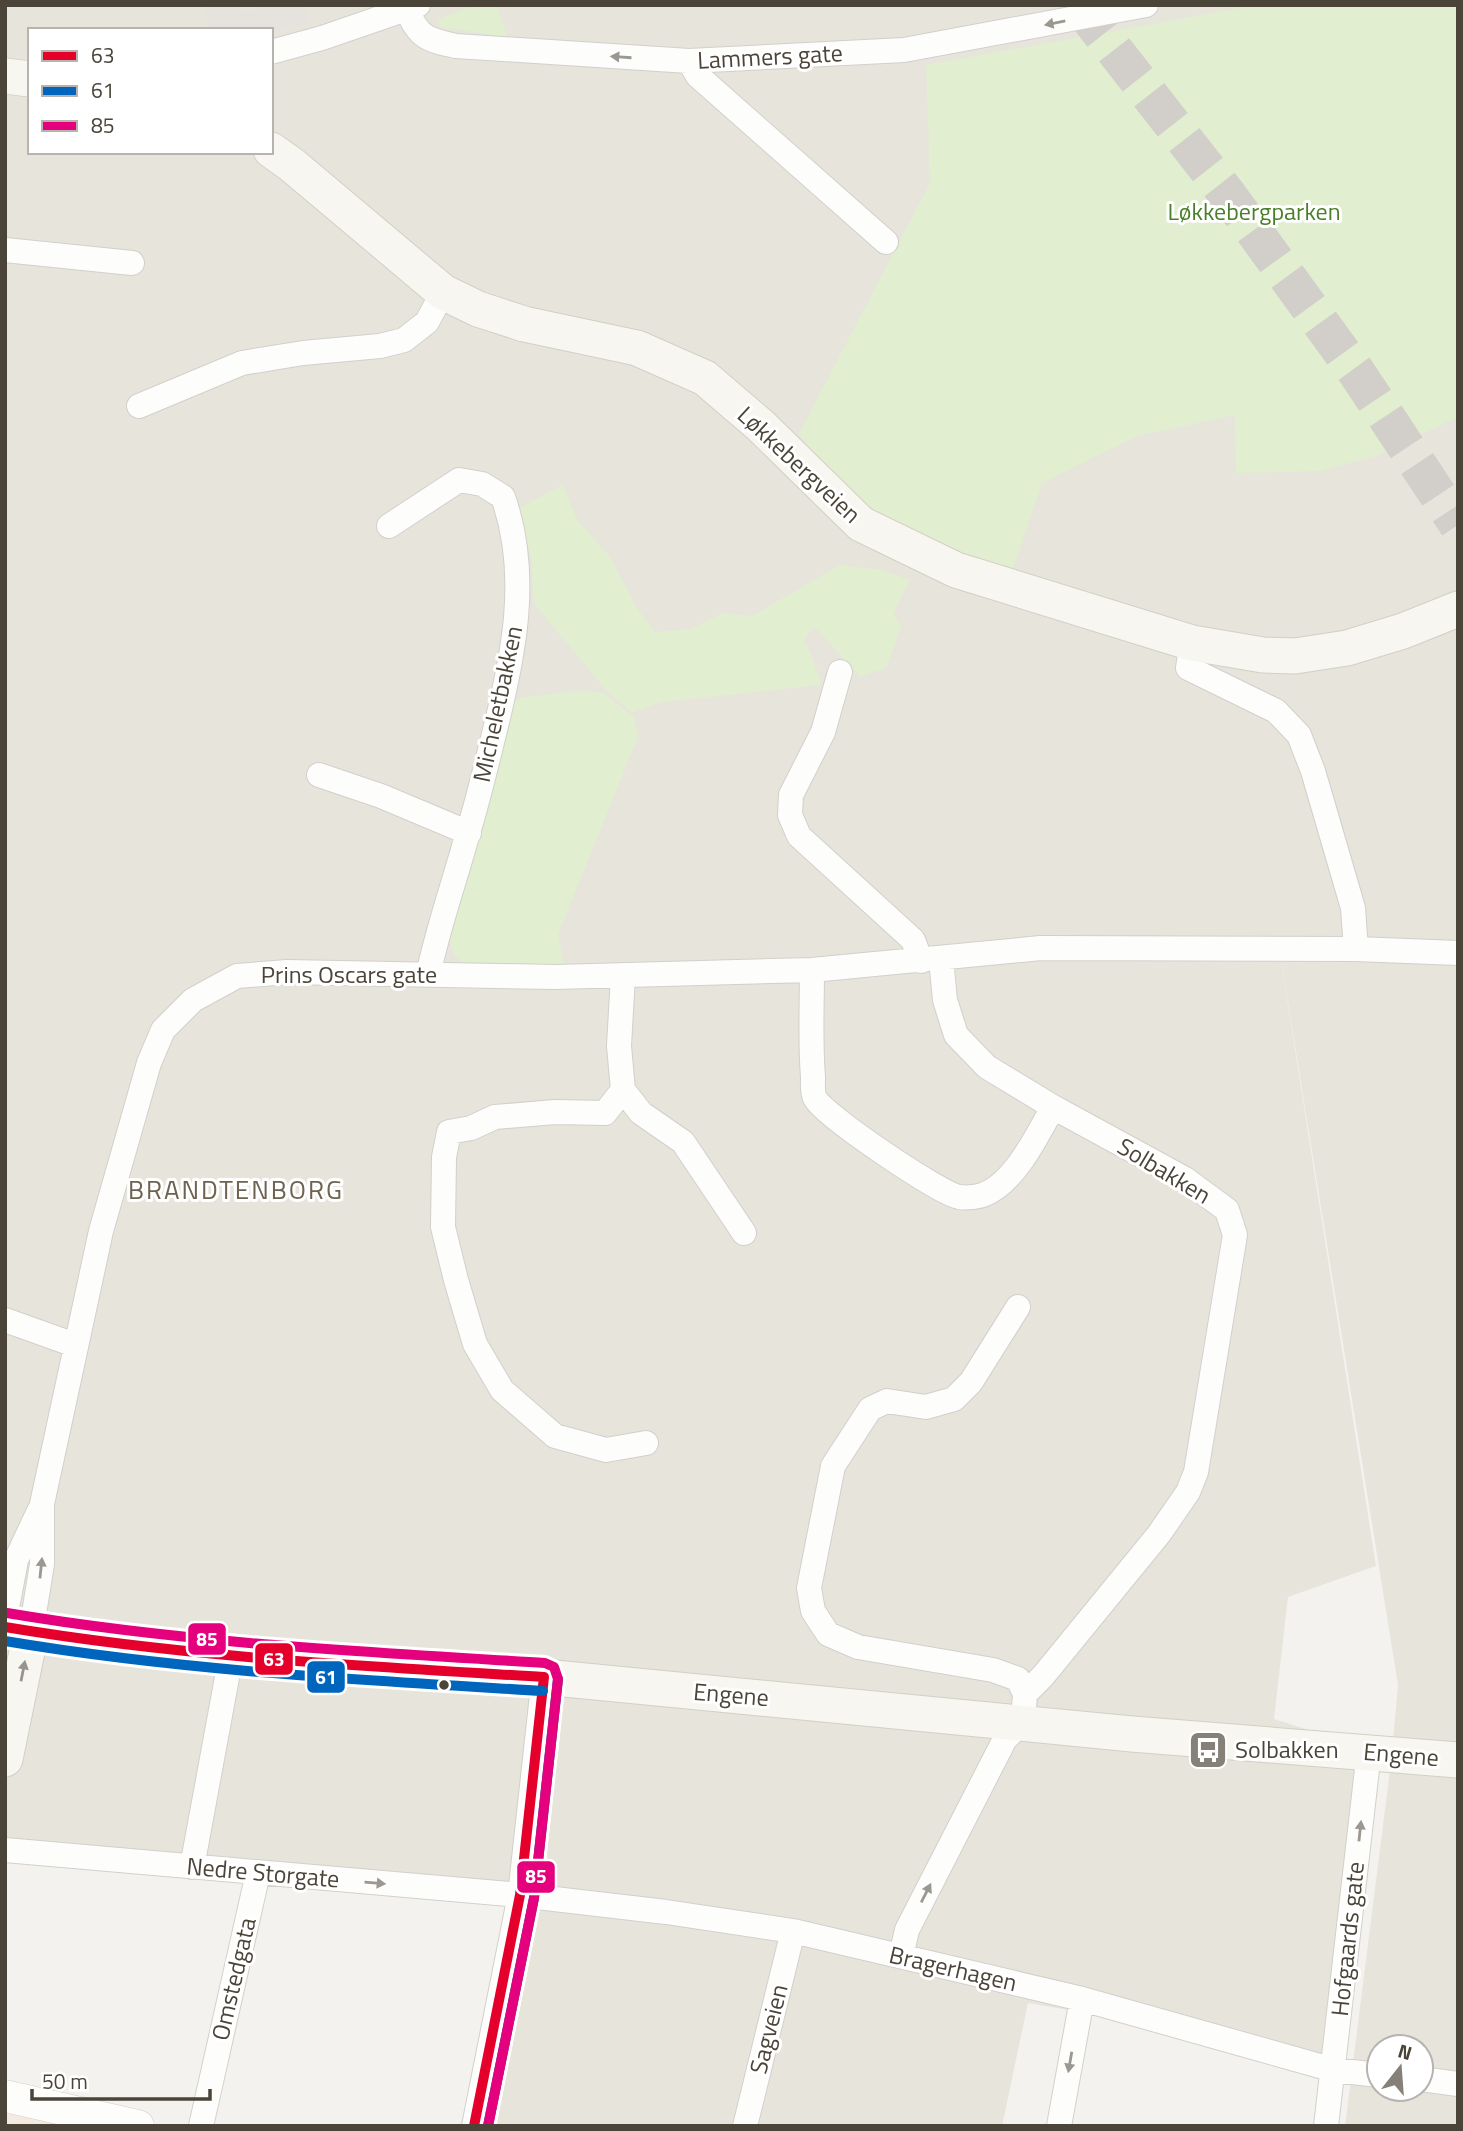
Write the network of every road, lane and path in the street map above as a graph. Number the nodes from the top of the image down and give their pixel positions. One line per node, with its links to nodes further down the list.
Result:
1 (1146, 5): 4 (street, Lammers gate, one-way to 4)
2 (413, 7): 3 (street); 4 (street, Lammers gate, one-way to 2)
3 (273, 51)
4 (690, 61): 8 (street)
5 (5, 76): 6 (main road)
6 (28, 79)
7 (273, 151): 11 (main road, Løkkebergveien)
8 (886, 242)
9 (5, 250): 10 (street)
10 (132, 263)
11 (443, 292): 12 (street); 15 (main road, Løkkebergveien)
12 (139, 406)
13 (389, 526): 18 (street, Micheletbakken)
14 (1458, 609): 15 (main road, Løkkebergveien)
15 (1192, 643): 19 (street)
16 (840, 672): 21 (street)
17 (319, 775): 18 (street)
18 (468, 833): 23 (street, Micheletbakken)
19 (1356, 949): 20 (street); 21 (street)
20 (1458, 953)
21 (931, 960): 22 (street, Prins Oscars gate); 26 (street, Solbakken)
22 (812, 970): 24 (street, Prins Oscars gate); 26 (street)
23 (428, 975): 24 (street, Prins Oscars gate); 30 (street, Prins Oscars gate)
24 (623, 975): 25 (street)
25 (623, 1090): 27 (street); 31 (street)
26 (1053, 1107): 35 (street, Solbakken)
27 (744, 1233)
28 (1018, 1307): 35 (street)
29 (5, 1320): 30 (street)
30 (75, 1345): 32 (street, Prins Oscars gate)
31 (646, 1443)
32 (14, 1626): 33 (main road, Engene); 37 (main road, Prins Oscars gate, one-way to 32)
33 (231, 1656): 34 (main road, Engene); 40 (street)
34 (544, 1677): 35 (main road, Engene); 42 (street)
35 (1024, 1708): 36 (main road, Engene); 44 (street, Solbakken, one-way to 35)
36 (1368, 1752): 38 (main road, Engene); 46 (street, Hofgaards gate, one-way to 36)
37 (5, 1759)
38 (1458, 1760)
39 (5, 1850): 40 (street, Nedre Storgate)
40 (192, 1867): 41 (street, Nedre Storgate)
41 (258, 1873): 42 (street, Nedre Storgate, one-way to 42); 52 (street, Omstedgata)
42 (520, 1895): 43 (street, Bragerhagen); 53 (street)
43 (793, 1931): 44 (street, Bragerhagen); 54 (street, Sagveien)
44 (901, 1956): 45 (street, Bragerhagen)
45 (1082, 1999): 46 (street, Bragerhagen); 55 (street, one-way to 55)
46 (1334, 2070): 47 (street, Bragerhagen); 56 (street, Hofgaards gate)
47 (1365, 2073)
48 (1435, 2081): 49 (street)
49 (1458, 2084)
50 (5, 2096): 51 (street)
51 (138, 2126)
52 (201, 2126)
53 (474, 2126)
54 (745, 2126)
55 (1059, 2126)
56 (1326, 2126)

